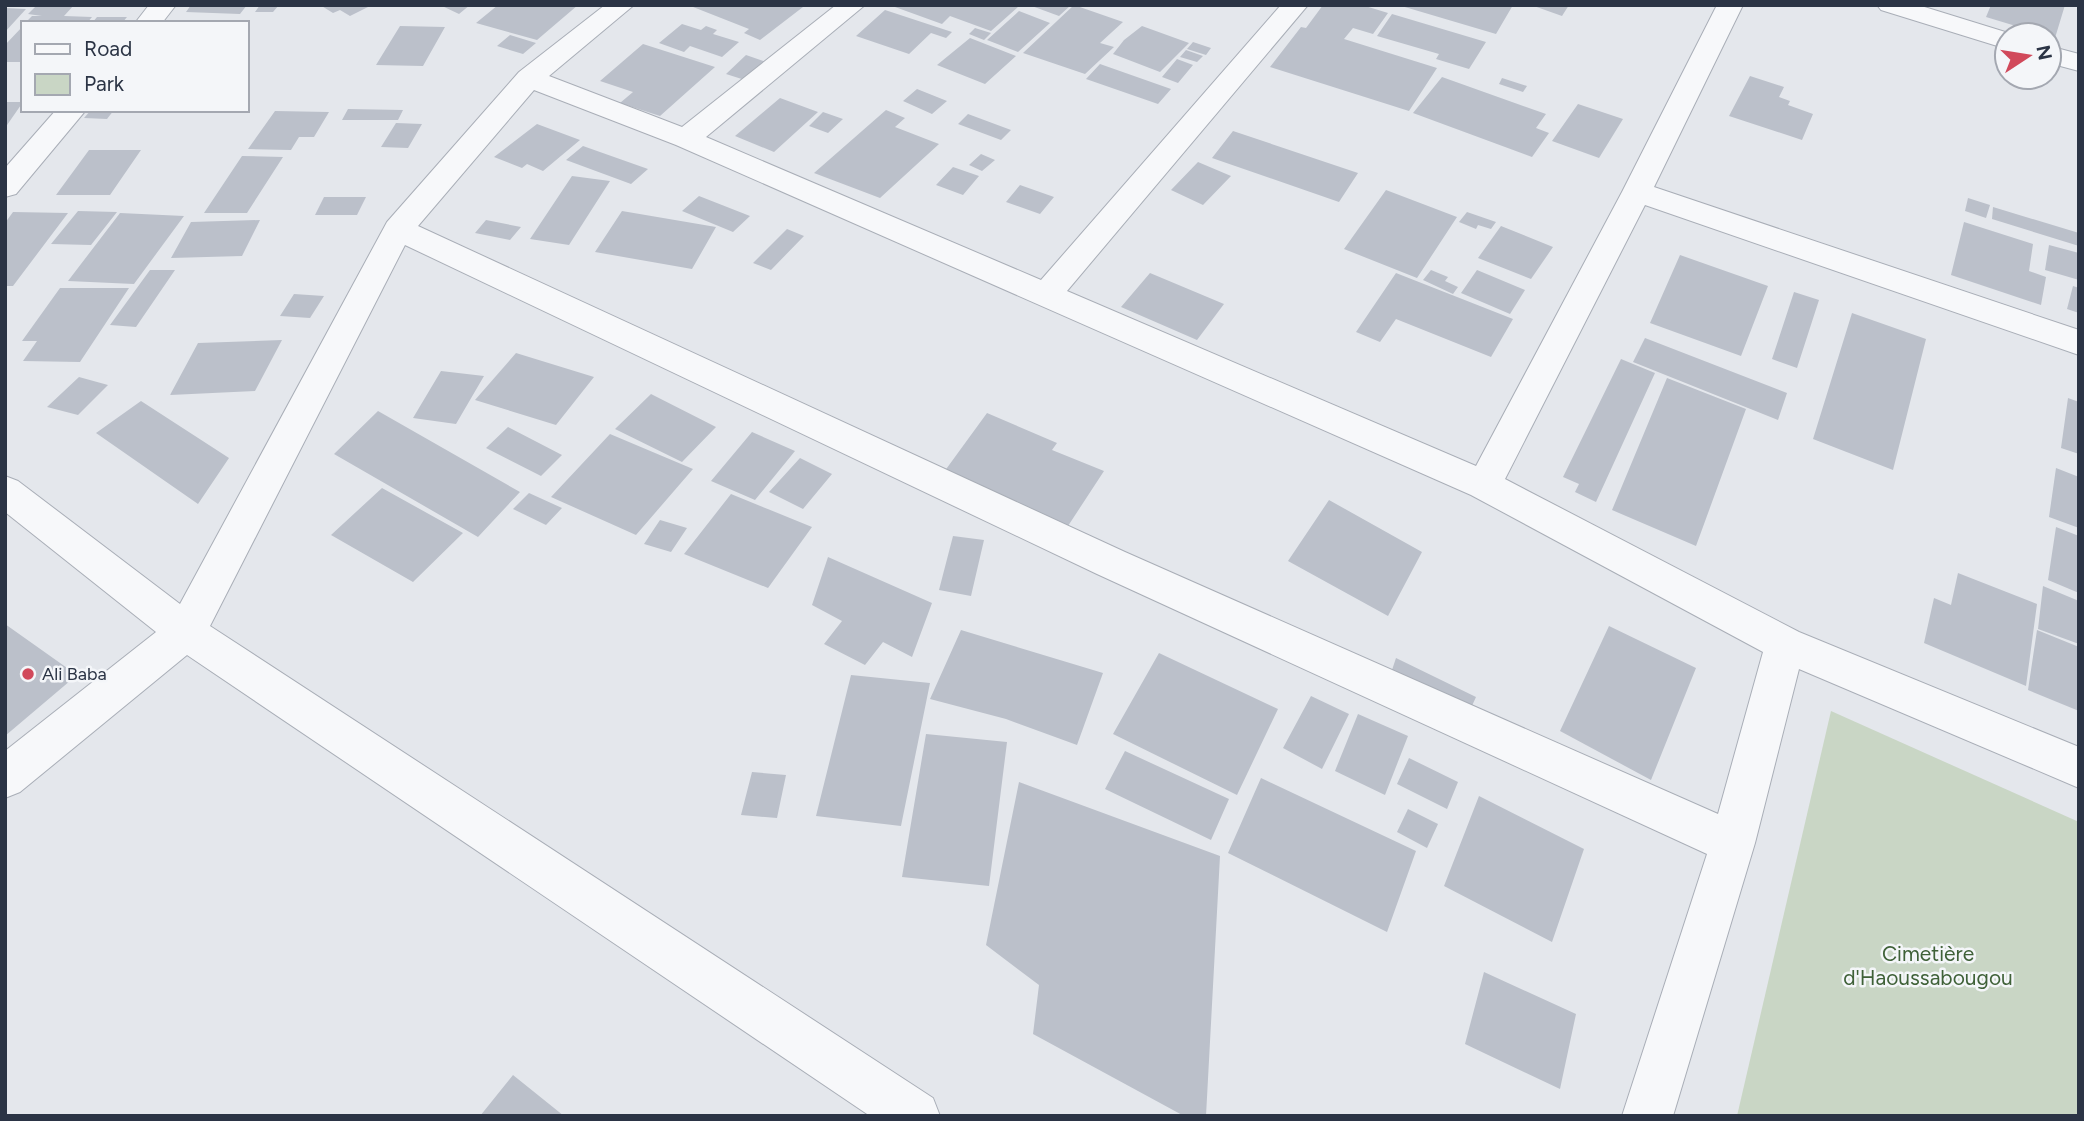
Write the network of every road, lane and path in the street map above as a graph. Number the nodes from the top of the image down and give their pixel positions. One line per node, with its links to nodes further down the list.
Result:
1 (163, 5): 7 (street)
2 (621, 5): 9 (street)
3 (852, 5): 11 (street)
4 (1295, 5): 15 (street)
5 (1730, 5): 13 (street)
6 (1890, 5): 8 (street)
7 (150, 21)
8 (1993, 37)
9 (529, 78): 11 (street); 14 (street)
10 (70, 112): 12 (street)
11 (686, 139): 15 (street)
12 (5, 187)
13 (1637, 192): 16 (street); 17 (street)
14 (398, 229): 19 (street); 23 (street)
15 (1045, 295): 17 (street)
16 (2079, 343)
17 (1484, 485): 20 (street)
18 (5, 491): 19 (street)
19 (186, 632): 22 (street); 24 (street)
20 (1785, 644): 21 (street); 23 (street)
21 (2079, 768)
22 (5, 778)
23 (1733, 843): 25 (street)
24 (897, 1110)
25 (1647, 1116)

